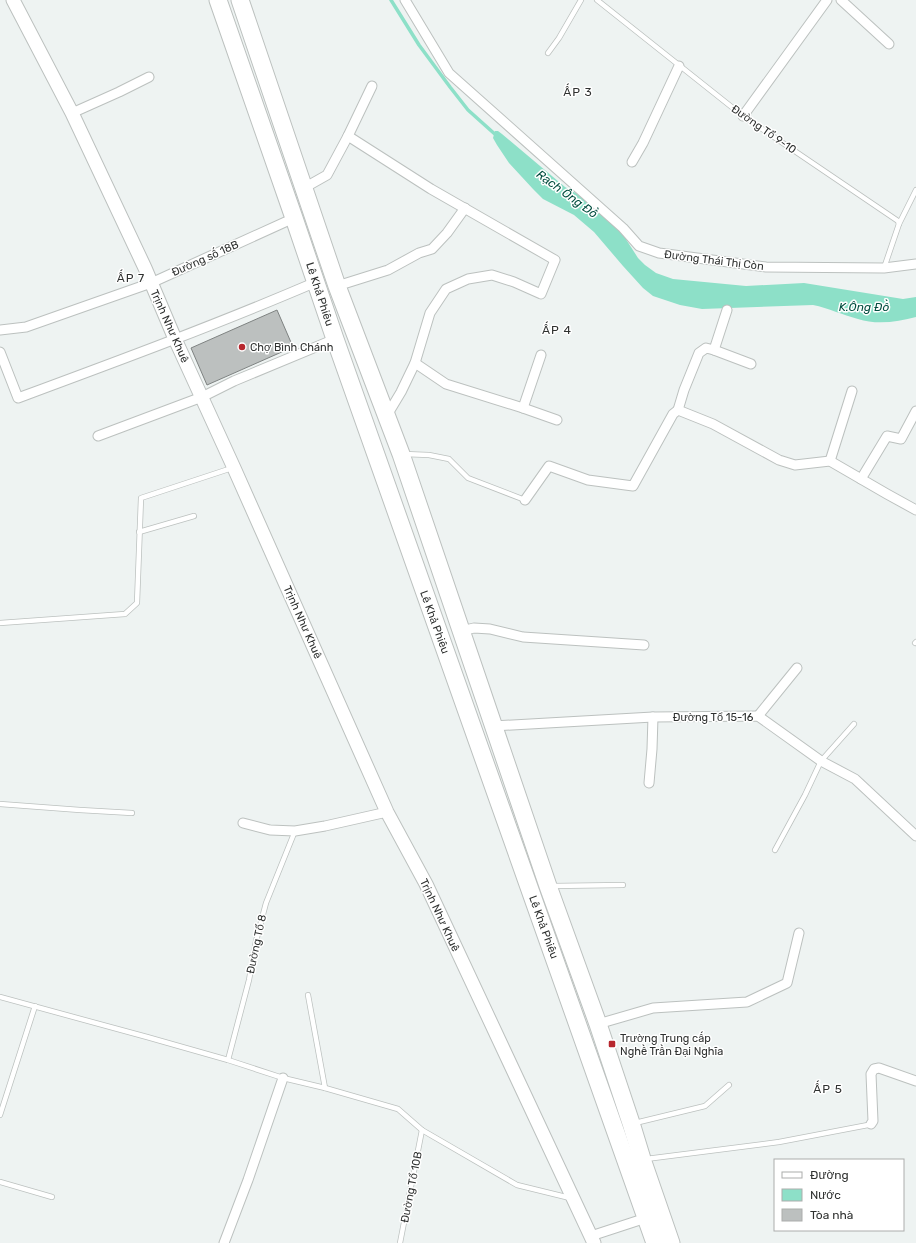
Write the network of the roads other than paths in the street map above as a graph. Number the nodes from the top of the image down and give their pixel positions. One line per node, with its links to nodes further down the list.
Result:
1 (13, 0): 14 (street, Trịnh Như Khuê)
2 (218, 0): 21 (highway, Lê Khả Phiêu)
3 (240, 0): 18 (highway, Lê Khả Phiêu)
4 (405, 0): 24 (street, Đường Thái Thị Còn)
5 (581, 0): 10 (lane)
6 (597, 0): 11 (lane, Đường Tổ 9-10)
7 (827, 0): 15 (street)
8 (841, 0): 9 (street)
9 (889, 44)
10 (548, 53)
11 (679, 66): 15 (lane, Đường Tổ 9-10); 17 (street)
12 (148, 77): 14 (street)
13 (372, 86): 16 (street)
14 (72, 113): 26 (street, Trịnh Như Khuê)
15 (743, 116): 22 (lane, Đường Tổ 9-10)
16 (348, 136): 18 (street); 20 (street)
17 (632, 162)
18 (304, 188): 27 (highway, Lê Khả Phiêu)
19 (916, 190): 22 (lane)
20 (465, 208): 27 (street); 35 (street)
21 (294, 218): 25 (highway, Lê Khả Phiêu); 26 (street, Đường số 18B)
22 (899, 224): 24 (lane)
23 (916, 264): 24 (street, Đường Thái Thị Còn)
24 (884, 268)
25 (316, 282): 30 (street); 31 (highway, Lê Khả Phiêu)
26 (151, 283): 29 (street, Đường số 18B); 30 (street, Trịnh Như Khuê)
27 (337, 286): 42 (highway, Lê Khả Phiêu)
28 (727, 310): 32 (street)
29 (0, 330)
30 (175, 339): 33 (street); 38 (street, Trịnh Như Khuê)
31 (335, 339): 38 (street); 90 (highway, Lê Khả Phiêu)
32 (714, 350): 36 (street); 40 (street)
33 (0, 352)
34 (541, 355): 39 (street)
35 (415, 363): 39 (street); 42 (street)
36 (751, 364)
37 (852, 391): 46 (street)
38 (202, 397): 44 (street); 47 (street, Trịnh Như Khuê)
39 (523, 408): 43 (street)
40 (678, 410): 46 (street); 49 (street)
41 (916, 411): 48 (street)
42 (386, 417): 45 (highway, Lê Khả Phiêu)
43 (557, 420)
44 (98, 436)
45 (400, 454): 49 (lane); 54 (highway, Lê Khả Phiêu)
46 (830, 461): 48 (street)
47 (234, 468): 52 (lane); 64 (street, Trịnh Như Khuê)
48 (861, 480): 50 (street)
49 (525, 500)
50 (916, 510)
51 (194, 516): 52 (lane)
52 (140, 532): 53 (lane)
53 (0, 623)
54 (461, 631): 55 (street); 60 (highway, Lê Khả Phiêu)
55 (644, 645)
56 (797, 668): 57 (street)
57 (758, 716): 58 (street, Đường Tổ 15-16); 61 (street, Đường Tổ 15-16)
58 (653, 717): 60 (street, Đường Tổ 15-16); 62 (street)
59 (854, 724): 61 (lane)
60 (493, 726): 71 (highway, Lê Khả Phiêu)
61 (821, 761): 68 (street, Đường Tổ 15-16); 69 (lane)
62 (649, 782)
63 (0, 804): 65 (lane)
64 (387, 812): 67 (street); 89 (street, Trịnh Như Khuê)
65 (132, 813)
66 (242, 823): 67 (street)
67 (295, 831): 77 (lane, Đường Tổ 8)
68 (916, 836)
69 (776, 850)
70 (623, 885): 71 (lane)
71 (548, 886): 76 (highway, Lê Khả Phiêu)
72 (799, 933): 76 (street)
73 (308, 995): 81 (lane)
74 (0, 997): 75 (lane)
75 (35, 1006): 77 (lane); 82 (lane)
76 (598, 1024): 83 (highway, Lê Khả Phiêu)
77 (228, 1060): 78 (lane)
78 (283, 1078): 81 (lane); 92 (street)
79 (916, 1081): 84 (street)
80 (729, 1085): 83 (lane)
81 (325, 1088): 85 (lane)
82 (0, 1115)
83 (632, 1123): 86 (highway, Lê Khả Phiêu)
84 (871, 1124): 86 (lane)
85 (422, 1130): 89 (lane); 93 (lane, Đường Tổ 10B)
86 (642, 1160): 95 (highway, Lê Khả Phiêu)
87 (0, 1182): 88 (lane)
88 (52, 1198)
89 (574, 1199): 91 (street, Trịnh Như Khuê)
90 (646, 1218): 91 (street); 94 (highway, Lê Khả Phiêu)
91 (593, 1240)
92 (224, 1243)
93 (400, 1243)
94 (655, 1243)
95 (671, 1243)

